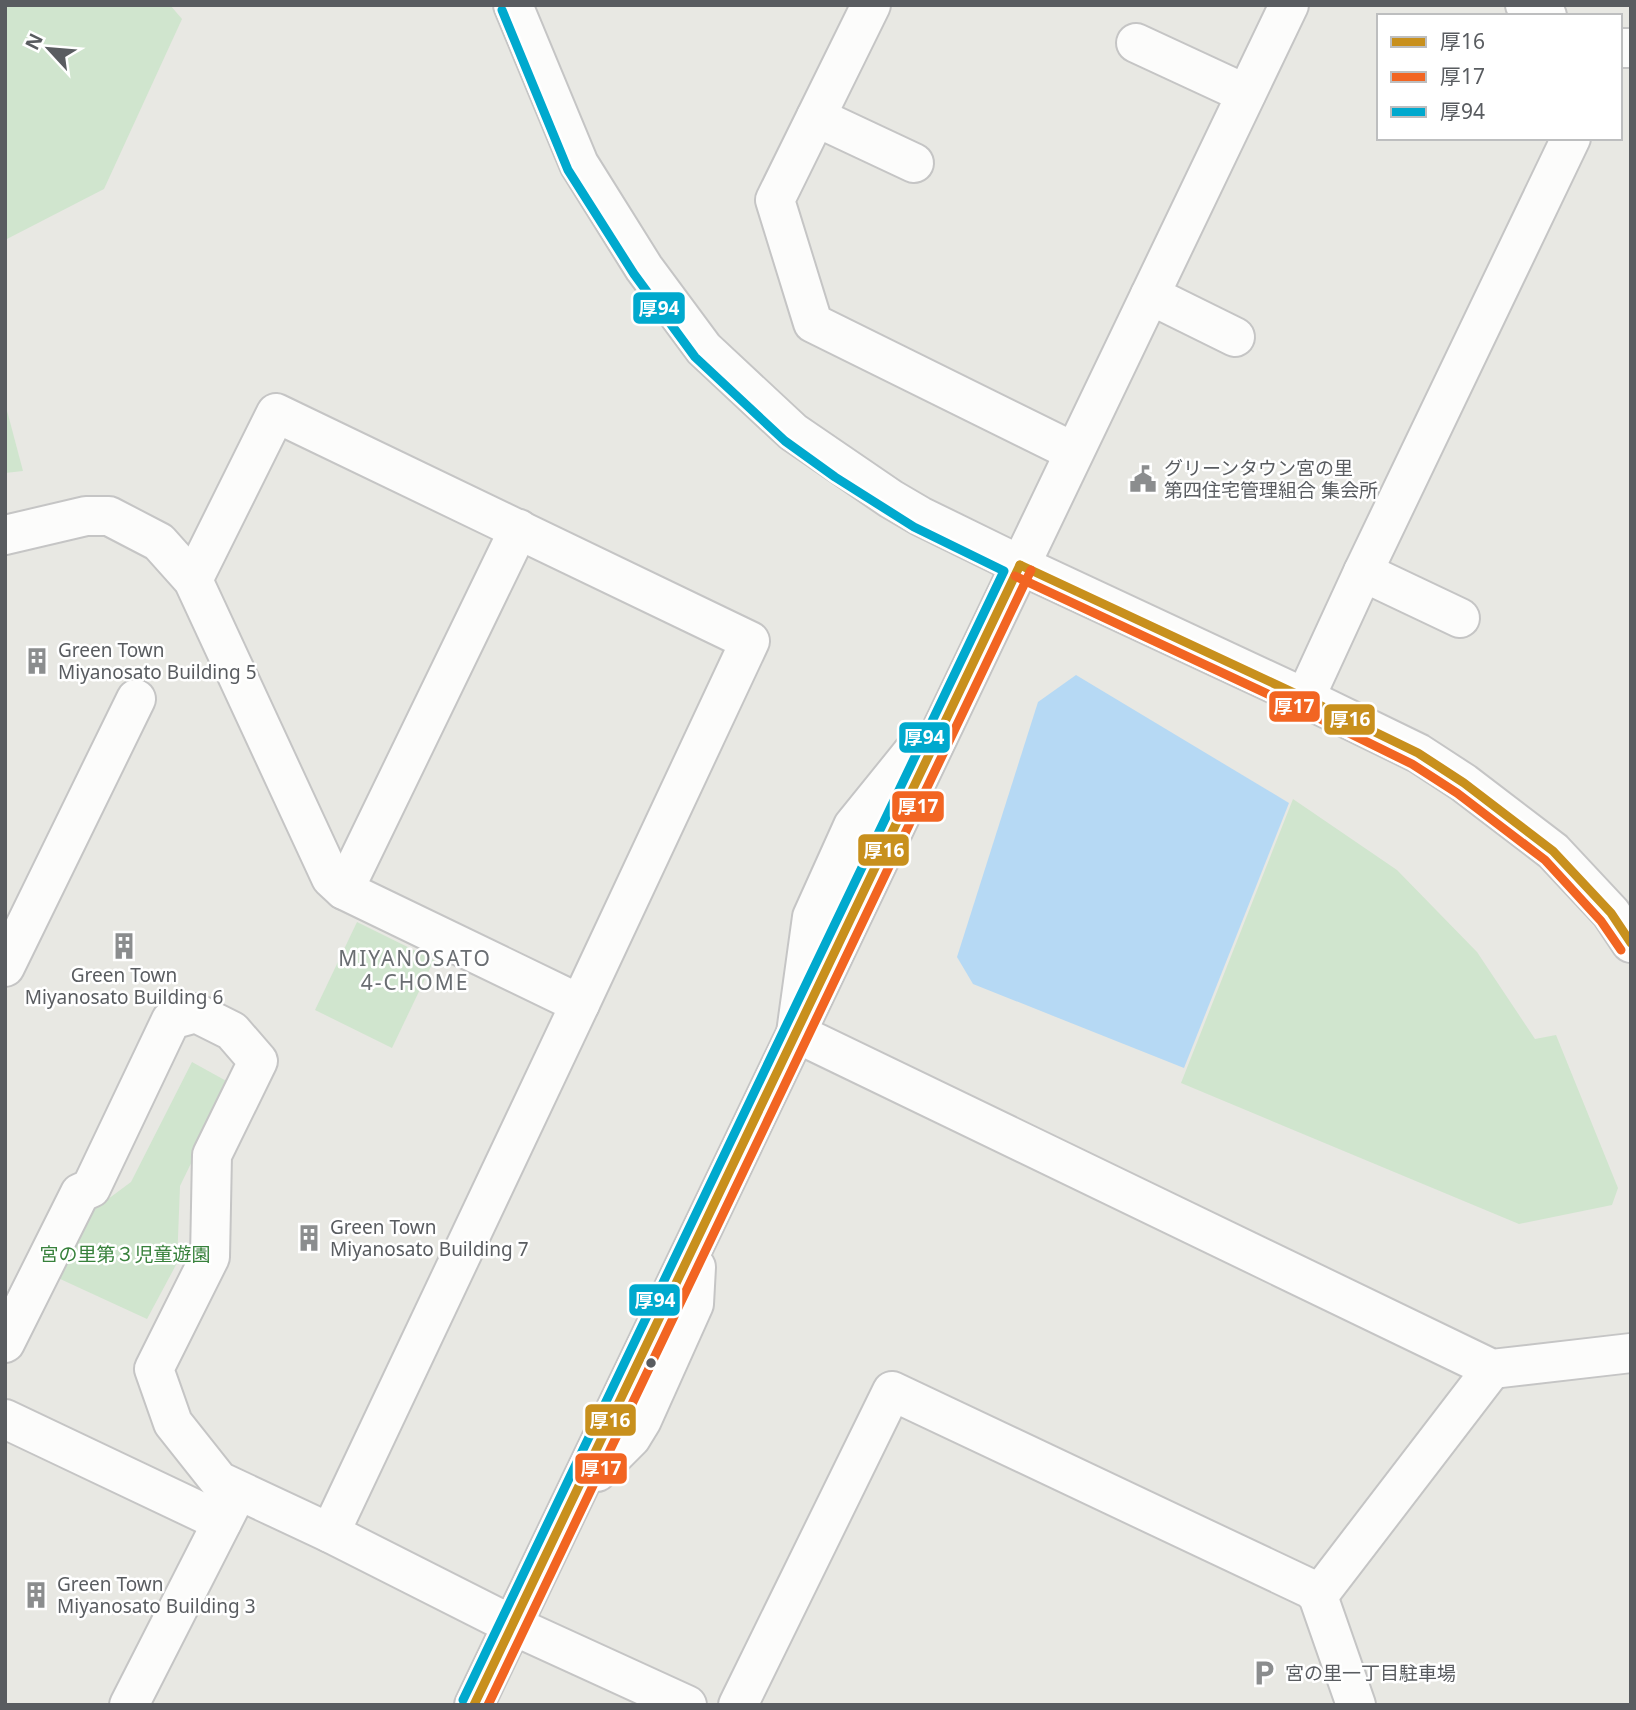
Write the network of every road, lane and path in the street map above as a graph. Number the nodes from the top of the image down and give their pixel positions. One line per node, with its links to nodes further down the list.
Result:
1 (513, 5): 16 (street)
2 (871, 5): 8 (street)
3 (1289, 5): 7 (street)
4 (1525, 5): 5 (street)
5 (1543, 14)
6 (1136, 43): 7 (street)
7 (1246, 94): 11 (street)
8 (816, 117): 10 (street); 13 (street)
9 (1570, 140): 17 (street)
10 (914, 163)
11 (1150, 295): 12 (street); 13 (street)
12 (1235, 337)
13 (1074, 452): 16 (street)
14 (519, 529): 18 (street); 22 (street); 25 (street)
15 (5, 535): 18 (street)
16 (1020, 565): 20 (street); 26 (street)
17 (1363, 572): 19 (street); 20 (street)
18 (193, 580): 22 (street)
19 (1460, 618)
20 (1305, 698): 23 (street)
21 (136, 699): 24 (street)
22 (344, 890): 25 (street)
23 (1631, 943)
24 (5, 967)
25 (580, 1004): 32 (street)
26 (796, 1033): 29 (street); 34 (street)
27 (5, 1343): 31 (street)
28 (1631, 1353): 29 (street)
29 (1492, 1369): 33 (street)
30 (5, 1419): 31 (street)
31 (230, 1506): 32 (street); 35 (street)
32 (330, 1533): 34 (street)
33 (1318, 1596): 38 (street); 39 (street)
34 (512, 1625): 36 (street); 37 (street)
35 (129, 1705)
36 (474, 1705)
37 (687, 1705)
38 (738, 1705)
39 (1356, 1705)

